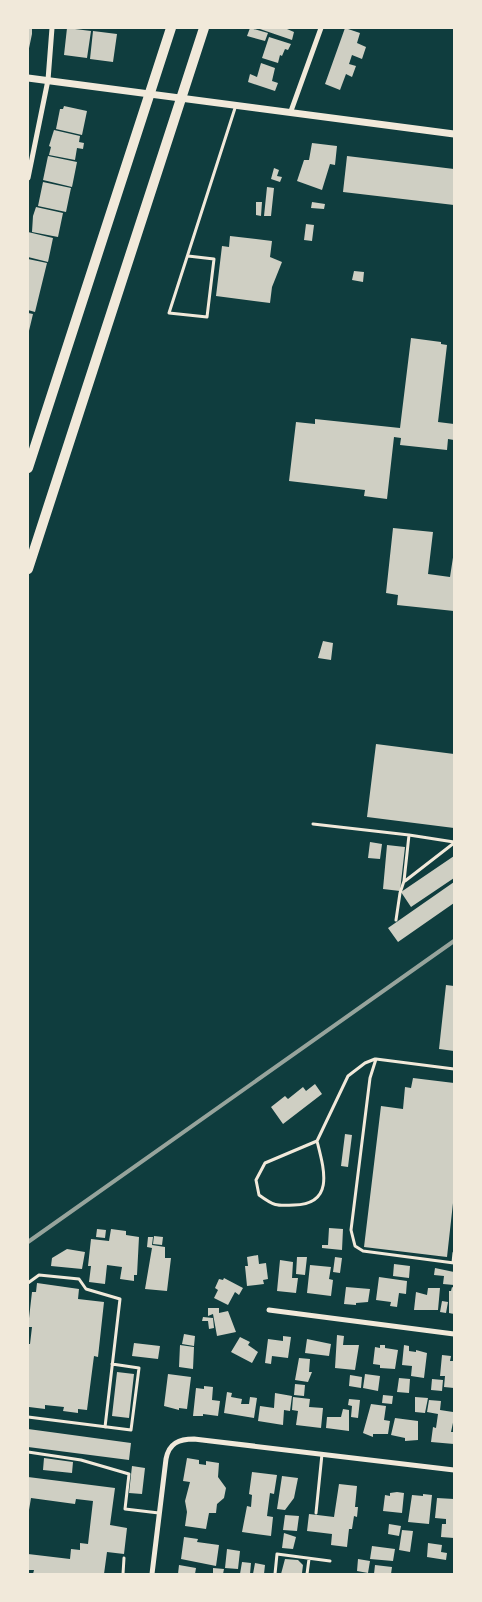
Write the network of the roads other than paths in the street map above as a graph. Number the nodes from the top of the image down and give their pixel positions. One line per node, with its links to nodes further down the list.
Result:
1 (52, 28): 6 (street)
2 (171, 28): 12 (highway)
3 (204, 28): 13 (highway)
4 (320, 28): 8 (street)
5 (28, 78): 6 (street)
6 (48, 80): 7 (street); 10 (street)
7 (236, 104): 8 (street); 11 (lane)
8 (291, 111): 9 (street)
9 (454, 134)
10 (28, 178)
11 (188, 256): 11 (lane)
12 (28, 468)
13 (28, 569)
14 (313, 824): 15 (lane)
15 (409, 835): 16 (lane); 17 (lane)
16 (454, 842): 17 (lane)
17 (404, 881): 18 (lane)
18 (396, 920)
19 (376, 1059): 20 (lane); 21 (lane); 23 (lane)
20 (454, 1069)
21 (317, 1141): 21 (lane)
22 (454, 1253): 23 (lane)
23 (454, 1263)
24 (28, 1283): 27 (lane)
25 (269, 1310): 26 (street)
26 (454, 1334)
27 (112, 1364): 29 (lane); 29 (lane)
28 (28, 1417): 29 (lane)
29 (105, 1427)
30 (28, 1452): 33 (lane)
31 (322, 1454): 32 (street); 33 (street); 34 (lane)
32 (454, 1470)
33 (159, 1513): 39 (street)
34 (316, 1513)
35 (124, 1558): 38 (lane)
36 (309, 1558): 37 (lane); 40 (lane); 41 (lane)
37 (330, 1561)
38 (122, 1574)
39 (152, 1574)
40 (275, 1574)
41 (307, 1574)

